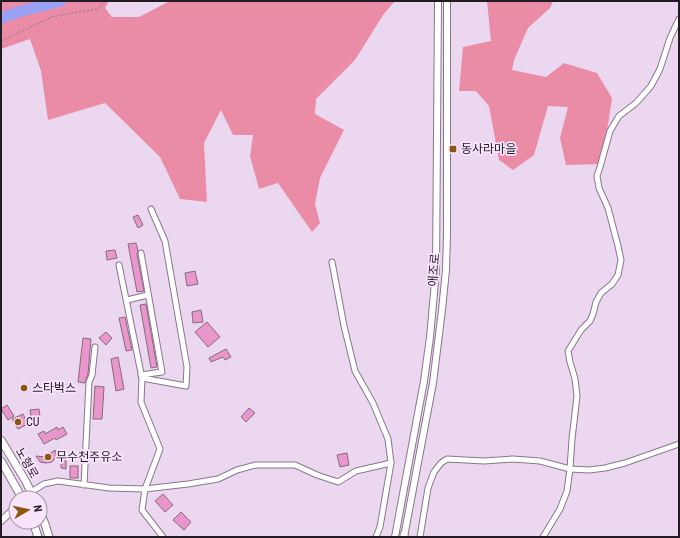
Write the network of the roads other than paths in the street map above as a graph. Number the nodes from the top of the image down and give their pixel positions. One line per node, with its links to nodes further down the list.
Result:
1 (438, 1): 25 (street, 애조로)
2 (447, 1): 22 (street, 애조로)
3 (679, 19): 16 (street)
4 (151, 209): 11 (street)
5 (141, 253): 8 (street)
6 (332, 262): 15 (street)
7 (120, 265): 9 (street)
8 (148, 294): 9 (street); 11 (street)
9 (127, 300): 11 (street)
10 (95, 347): 17 (street)
11 (142, 376): 18 (street)
12 (1, 440): 20 (main road, 노형로)
13 (679, 444): 16 (street)
14 (1, 461): 19 (main road, 노형로)
15 (391, 463): 18 (street); 24 (street)
16 (570, 469): 26 (street); 27 (street)
17 (84, 485): 18 (street); 21 (street)
18 (145, 489): 23 (street)
19 (18, 490)
20 (30, 490)
21 (37, 490)
22 (404, 536)
23 (163, 537)
24 (376, 537)
25 (395, 537)
26 (420, 537)
27 (543, 537)

